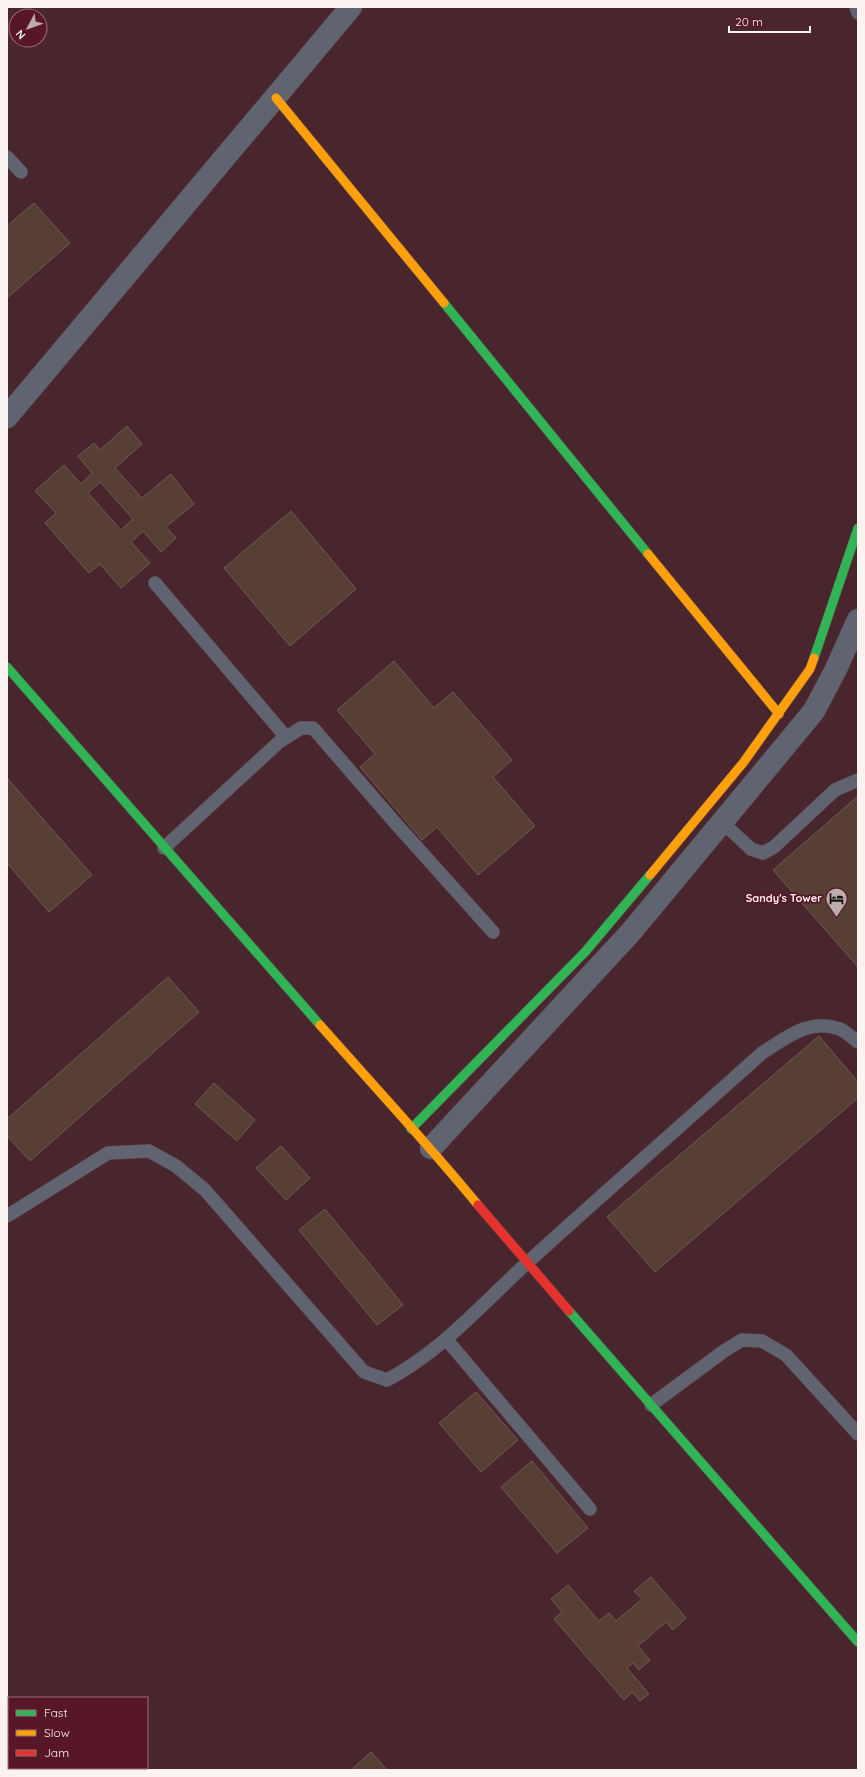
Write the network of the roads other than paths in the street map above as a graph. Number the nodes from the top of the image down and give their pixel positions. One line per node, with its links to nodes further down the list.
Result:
1 (351, 7): 4 (street)
2 (856, 7): 3 (lane)
3 (858, 13)
4 (276, 98): 7 (street); 12 (street)
5 (7, 157): 6 (lane)
6 (21, 172)
7 (7, 418)
8 (858, 528): 12 (street)
9 (155, 583): 13 (lane)
10 (858, 620): 15 (street)
11 (7, 668): 16 (street)
12 (779, 714): 19 (street)
13 (286, 737): 16 (lane); 17 (lane)
14 (858, 780): 15 (lane)
15 (722, 822): 20 (street)
16 (164, 848): 19 (street)
17 (493, 932)
18 (858, 1042): 22 (lane)
19 (411, 1129): 20 (street)
20 (431, 1148): 22 (street)
21 (7, 1216): 23 (lane)
22 (527, 1263): 23 (lane); 24 (street)
23 (446, 1340): 26 (lane)
24 (651, 1405): 25 (lane); 27 (street)
25 (858, 1434)
26 (590, 1509)
27 (858, 1642)

